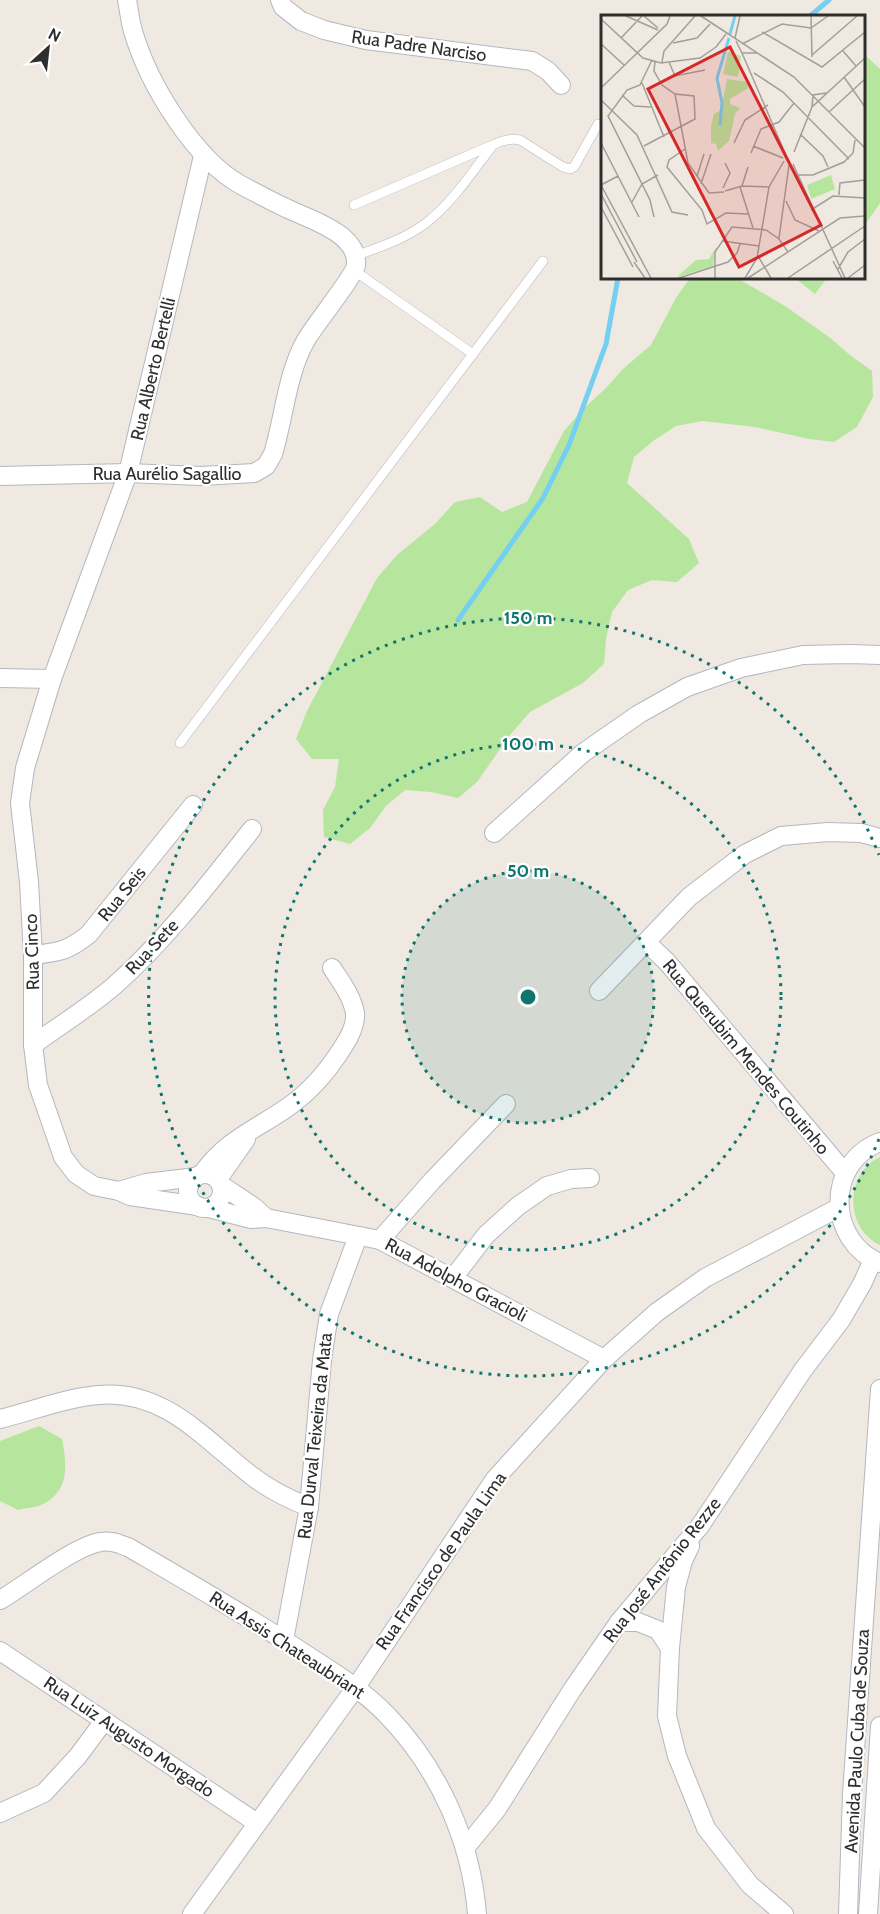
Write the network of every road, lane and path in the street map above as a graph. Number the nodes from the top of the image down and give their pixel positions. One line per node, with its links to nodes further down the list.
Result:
1 (127, 0): 6 (street)
2 (280, 0): 3 (street, Rua Padre Narciso)
3 (561, 85)
4 (598, 124): 5 (lane)
5 (493, 145): 7 (lane); 9 (lane)
6 (203, 156): 9 (street); 11 (street, Rua Alberto Bertelli)
7 (354, 205)
8 (543, 261): 10 (lane)
9 (355, 263): 10 (lane); 11 (street, Rua Aurélio Sagallio)
10 (473, 354): 16 (lane)
11 (128, 473): 12 (street, Rua Aurélio Sagallio); 15 (street, Rua Alberto Bertelli)
12 (0, 476)
13 (880, 655): 19 (street)
14 (0, 678): 15 (street)
15 (52, 679): 22 (street, Rua Cinco)
16 (180, 743)
17 (193, 805): 22 (street, Rua Seis)
18 (252, 829): 25 (street, Rua Sete)
19 (494, 833)
20 (880, 838): 21 (street)
21 (646, 942): 24 (street); 28 (street, Rua Querubim Mendes Coutinho)
22 (33, 955): 25 (street, Rua Cinco)
23 (332, 968): 30 (street)
24 (599, 991)
25 (33, 1045): 31 (street, Rua Cinco)
26 (506, 1104): 36 (street)
27 (880, 1142): 28 (street)
28 (845, 1173): 33 (street)
29 (590, 1178): 38 (street)
30 (209, 1179): 31 (street, Rua Cinco); 32 (street); 32 (street); 34 (street, Rua Adolpho Gracioli)
31 (118, 1191): 32 (street, Rua Cinco)
32 (203, 1207): 34 (street, Rua Adolpho Gracioli)
33 (838, 1208): 37 (street); 39 (street, Rua Francisco de Paula Lima)
34 (266, 1218): 35 (street, Rua Adolpho Gracioli)
35 (358, 1236): 36 (street, Rua Adolpho Gracioli); 42 (street, Rua Durval Teixeira da Mata)
36 (380, 1240): 38 (street, Rua Adolpho Gracioli)
37 (876, 1261): 43 (street, Rua José Antônio Rezze)
38 (453, 1278): 39 (street, Rua Adolpho Gracioli)
39 (604, 1359): 49 (street, Rua Francisco de Paula Lima)
40 (880, 1389): 52 (street, Avenida Paulo Cuba de Souza)
41 (0, 1419): 42 (street)
42 (309, 1507): 46 (street, Rua Durval Teixeira da Mata)
43 (700, 1526): 45 (street, Rua José Antônio Rezze); 47 (street)
44 (0, 1600): 46 (street, Rua Assis Chateaubriant)
45 (619, 1622): 47 (street); 58 (street, Rua José Antônio Rezze)
46 (284, 1640): 49 (street, Rua Assis Chateaubriant)
47 (669, 1648): 63 (street)
48 (0, 1651): 50 (street, Rua Luiz Augusto Morgado)
49 (356, 1687): 57 (street, Rua Francisco de Paula Lima); 58 (street, Rua Assis Chateaubriant)
50 (104, 1721): 56 (street); 57 (street, Rua Luiz Augusto Morgado)
51 (880, 1726): 53 (street, Avenida Paulo Cuba de Souza)
52 (855, 1747): 53 (street); 54 (street, Avenida Paulo Cuba de Souza)
53 (879, 1748): 55 (street, Avenida Paulo Cuba de Souza)
54 (852, 1794): 55 (street); 64 (street, Avenida Paulo Cuba de Souza)
55 (878, 1795): 65 (street, Avenida Paulo Cuba de Souza)
56 (0, 1813)
57 (257, 1823): 59 (street, Rua Francisco de Paula Lima)
58 (466, 1847): 62 (street, Rua Assis Chateaubriant)
59 (226, 1869): 60 (street, Rua Francisco de Paula Lima); 61 (street)
60 (192, 1914)
61 (207, 1914)
62 (477, 1914)
63 (784, 1914)
64 (848, 1914)
65 (868, 1914)

